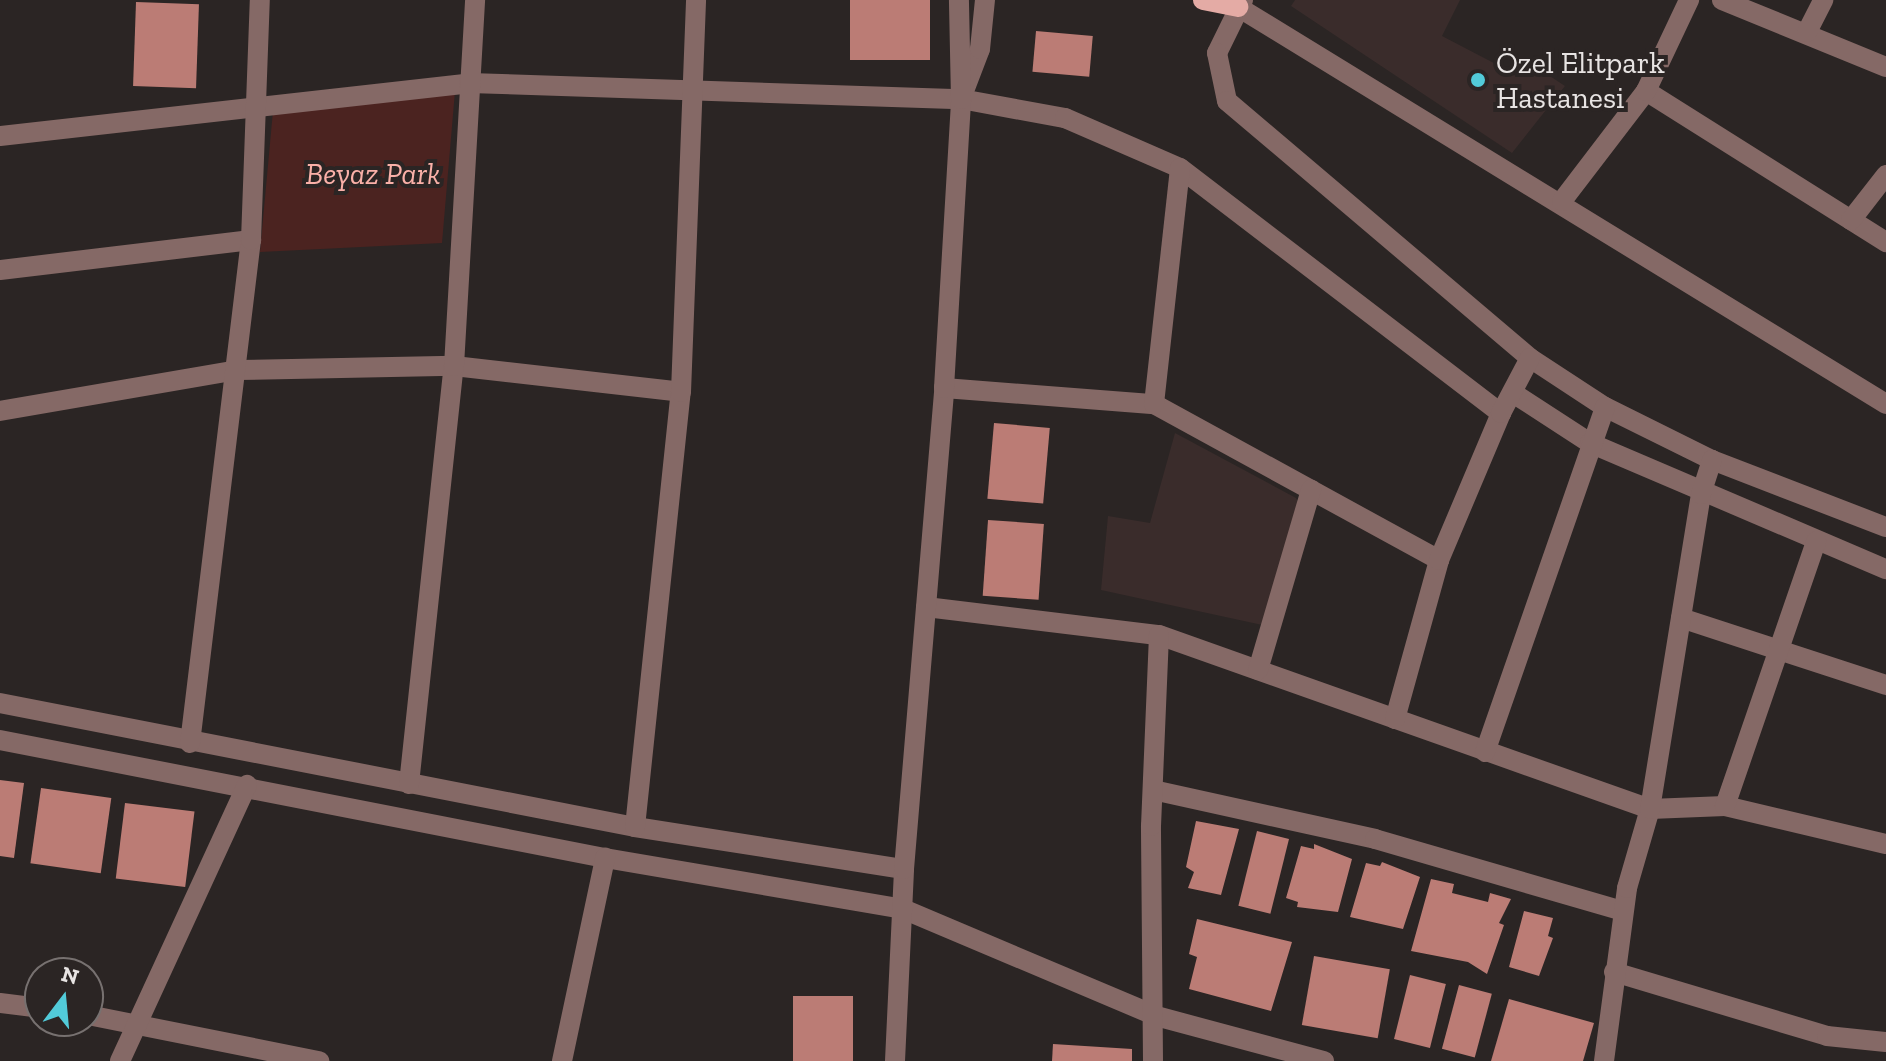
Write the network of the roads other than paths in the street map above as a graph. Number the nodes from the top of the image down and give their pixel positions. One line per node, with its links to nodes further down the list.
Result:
1 (260, 0): 17 (street)
2 (475, 0): 13 (street)
3 (696, 0): 14 (street)
4 (959, 0): 16 (street)
5 (985, 0): 16 (street)
6 (1203, 0): 10 (main road)
7 (1689, 0): 15 (street)
8 (1722, 0): 11 (street)
9 (1823, 0): 11 (street)
10 (1236, 2): 21 (street); 26 (street)
11 (1807, 32): 12 (street)
12 (1886, 67)
13 (469, 83): 14 (street); 17 (street); 27 (street)
14 (692, 89): 16 (street); 30 (street)
15 (1646, 91): 21 (street); 22 (street)
16 (961, 99): 19 (street); 29 (street)
17 (256, 104): 18 (street); 23 (street)
18 (0, 136)
19 (1180, 168): 32 (street); 36 (street)
20 (1886, 175): 22 (street)
21 (1562, 201): 33 (street)
22 (1851, 220): 24 (street)
23 (251, 240): 25 (street); 28 (street)
24 (1886, 242)
25 (0, 270)
26 (1530, 358): 31 (street); 34 (street)
27 (454, 366): 28 (street); 30 (street); 56 (street)
28 (237, 370): 35 (street); 54 (street)
29 (944, 388): 32 (street); 45 (street)
30 (681, 392): 61 (street)
31 (1513, 393): 36 (street); 37 (street)
32 (1154, 404): 39 (street)
33 (1886, 404)
34 (1605, 407): 37 (street); 38 (street)
35 (0, 411)
36 (1501, 413): 43 (street)
37 (1590, 443): 40 (street); 55 (street)
38 (1712, 460): 40 (street); 41 (street)
39 (1311, 490): 43 (street); 49 (street)
40 (1701, 494): 42 (street); 46 (street)
41 (1886, 527)
42 (1816, 541): 44 (street); 48 (street)
43 (1439, 560): 52 (street)
44 (1886, 569)
45 (926, 607): 47 (street); 64 (street)
46 (1681, 618): 48 (street); 60 (street)
47 (1159, 635): 49 (street); 58 (street)
48 (1779, 649): 50 (street); 59 (street)
49 (1258, 670): 52 (street)
50 (1886, 685)
51 (0, 703): 54 (street)
52 (1395, 719): 55 (street)
53 (0, 740): 57 (street)
54 (190, 743): 56 (street)
55 (1485, 752): 60 (street)
56 (409, 784): 61 (street)
57 (247, 785): 63 (street); 72 (street)
58 (1153, 790): 66 (street); 70 (street)
59 (1725, 806): 60 (street); 62 (street)
60 (1650, 809): 66 (street)
61 (635, 827): 64 (street)
62 (1886, 844)
63 (605, 858): 65 (street); 76 (street)
64 (904, 869): 65 (street)
65 (903, 909): 70 (street); 77 (street)
66 (1623, 911): 67 (street)
67 (1614, 972): 73 (street); 80 (street)
68 (0, 1003): 69 (street)
69 (24, 1006)
70 (1156, 1016): 78 (street); 79 (street)
71 (104, 1017): 72 (street)
72 (138, 1021): 74 (street); 75 (street)
73 (1886, 1042)
74 (120, 1061)
75 (319, 1061)
76 (562, 1061)
77 (895, 1061)
78 (1153, 1061)
79 (1324, 1061)
80 (1604, 1061)

